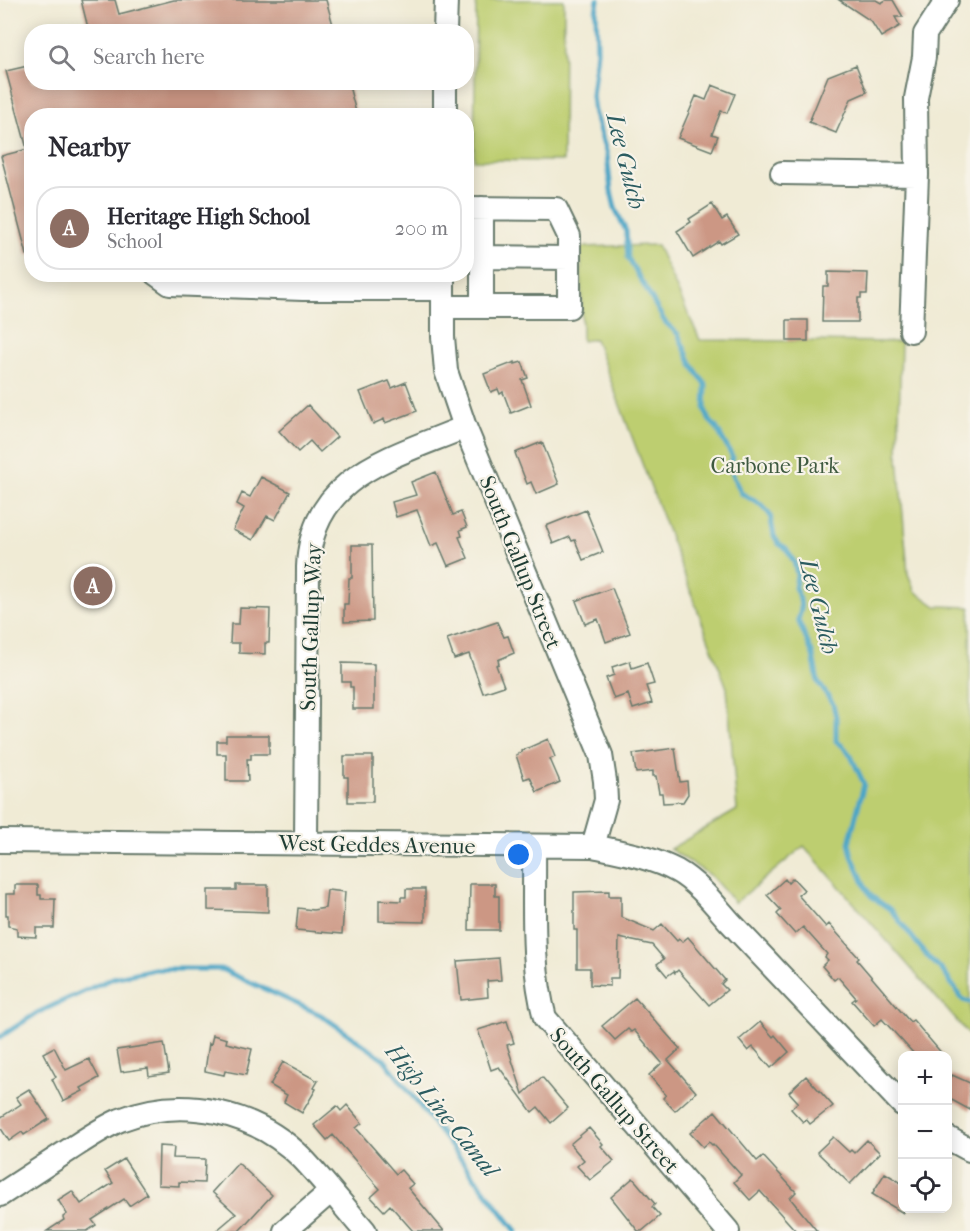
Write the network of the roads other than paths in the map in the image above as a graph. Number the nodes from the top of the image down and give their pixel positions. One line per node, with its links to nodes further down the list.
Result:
1 (446, 0): 3 (street)
2 (946, 0): 7 (street)
3 (446, 24)
4 (445, 90): 5 (street)
5 (445, 108)
6 (782, 173): 7 (street)
7 (917, 175): 14 (street)
8 (474, 208): 9 (street); 10 (street)
9 (482, 257): 10 (street); 13 (street)
10 (569, 258): 13 (street)
11 (168, 282): 12 (street)
12 (443, 290): 13 (street); 15 (street, South Gallup Street)
13 (482, 307)
14 (911, 331)
15 (465, 427): 17 (street, South Gallup Way); 19 (street, South Gallup Street)
16 (0, 841): 17 (street, West Geddes Avenue)
17 (306, 842): 18 (street, West Geddes Avenue)
18 (534, 846): 19 (street, West Geddes Avenue); 27 (street, South Gallup Street)
19 (593, 846): 20 (street, West Geddes Avenue)
20 (898, 1099)
21 (952, 1140): 22 (street)
22 (970, 1150)
23 (330, 1192): 24 (street); 25 (street); 26 (street)
24 (0, 1195)
25 (285, 1231)
26 (365, 1231)
27 (728, 1231)

